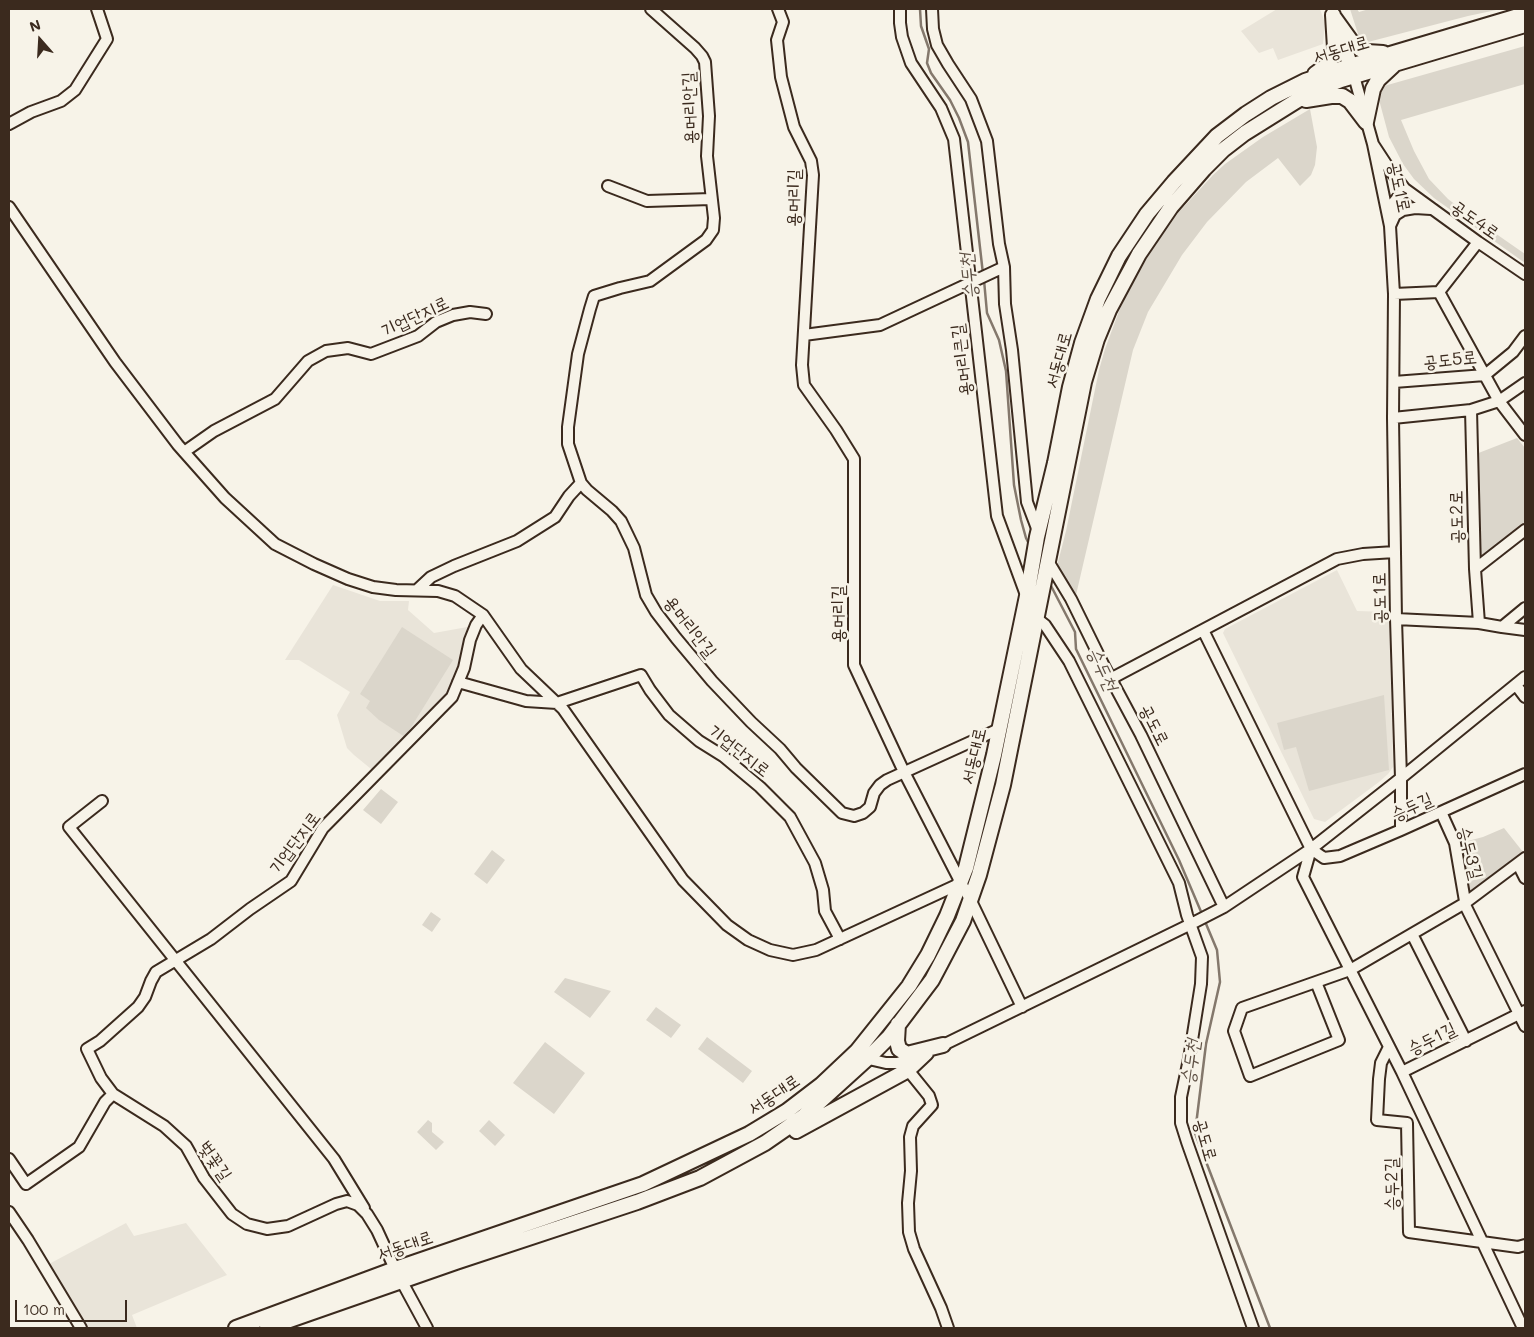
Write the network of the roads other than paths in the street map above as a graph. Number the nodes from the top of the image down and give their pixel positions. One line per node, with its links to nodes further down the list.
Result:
1 (97, 9): 14 (street)
2 (652, 9): 18 (street, 용머리안길)
3 (778, 9): 29 (street, 용머리길)
4 (900, 9): 25 (street, 용머리큰길)
5 (932, 9): 23 (street)
6 (1332, 12): 9 (main road); 10 (main road); 11 (main road)
7 (1525, 14): 9 (main road, 서동대로)
8 (1525, 25): 9 (main road, 서동대로)
9 (1395, 58): 10 (main road, 서동대로); 13 (main road)
10 (1352, 71): 11 (main road, 서동대로); 12 (main road, 서동대로); 13 (street, 공도4로)
11 (1305, 81): 41 (main road, 서동대로)
12 (1292, 103): 13 (main road); 43 (main road, 서동대로)
13 (1366, 122): 15 (street, 공도4로)
14 (9, 124)
15 (1373, 144): 17 (street, 공도4로); 21 (street, 공도1로)
16 (608, 186): 18 (street)
17 (1405, 189): 20 (street, 공도4로); 21 (street)
18 (711, 199): 39 (street, 용머리안길)
19 (9, 207): 38 (street)
20 (1431, 209): 21 (street, 공도4로); 22 (street, 공도4로)
21 (1390, 226): 27 (street, 공도1로)
22 (1478, 242): 24 (street, 공도4로); 26 (street)
23 (1001, 268): 25 (street); 41 (street)
24 (1525, 274)
25 (974, 281): 29 (street); 46 (street, 용머리큰길)
26 (1439, 292): 27 (street); 31 (street)
27 (1394, 294): 32 (street, 공도1로)
28 (486, 314): 38 (street, 기업단지로)
29 (804, 335): 62 (street, 용머리길)
30 (1525, 336): 31 (street, 공도5로)
31 (1485, 375): 32 (street, 공도5로); 34 (street)
32 (1394, 382): 36 (street, 공도1로)
33 (1525, 383): 34 (street)
34 (1500, 401): 35 (street); 37 (street)
35 (1471, 410): 36 (street); 44 (street, 공도2로)
36 (1393, 418): 42 (street, 공도1로)
37 (1525, 434)
38 (184, 452): 45 (street)
39 (581, 483): 45 (street); 62 (street, 용머리안길)
40 (1525, 530): 44 (street)
41 (1038, 534): 46 (main road, 서동대로)
42 (1395, 552): 50 (street, 공도1로); 53 (street)
43 (1047, 564): 48 (main road, 서동대로); 74 (street, 공도로)
44 (1475, 569): 51 (street, 공도2로)
45 (418, 590): 49 (street)
46 (1028, 591): 61 (main road, 서동대로)
47 (1525, 608): 52 (street)
48 (1037, 613): 72 (main road, 서동대로); 75 (street, 공도로)
49 (483, 615): 57 (street, 기업단지로); 60 (street)
50 (1396, 619): 51 (street); 64 (street, 공도1로)
51 (1479, 624): 52 (street)
52 (1502, 627): 54 (street)
53 (1203, 630): 55 (street); 68 (street)
54 (1525, 630)
55 (1116, 676)
56 (1525, 677): 58 (street)
57 (458, 682): 60 (street); 78 (street, 기업단지로)
58 (1516, 685): 59 (street); 64 (street)
59 (1525, 697)
60 (557, 703): 77 (street); 77 (street, 기업단지로)
61 (999, 729): 62 (street, 용머리안길); 71 (main road, 서동대로)
62 (904, 772): 71 (street, 용머리길)
63 (1525, 774): 66 (street, 승두길)
64 (1401, 778): 67 (street); 68 (street)
65 (102, 801): 78 (street)
66 (1441, 812): 67 (street, 승두길); 73 (street, 승두3길)
67 (1401, 830): 68 (street, 승두길)
68 (1311, 849): 74 (street); 79 (street, 승두1길)
69 (1522, 861): 70 (street); 73 (street, 승두3길)
70 (1525, 878)
71 (961, 883): 72 (street); 77 (street); 89 (main road, 서동대로)
72 (970, 898): 81 (street); 83 (main road, 서동대로)
73 (1465, 903): 76 (street); 82 (street, 승두3길)
74 (1220, 909): 75 (street)
75 (1194, 923): 81 (street); 105 (street, 공도로)
76 (1412, 934): 79 (street); 85 (street)
77 (840, 939)
78 (175, 960): 92 (street, 기업단지로); 96 (street)
79 (1350, 970): 80 (street); 87 (street, 승두1길)
80 (1316, 982): 80 (street)
81 (1022, 1007): 86 (street)
82 (1522, 1013): 84 (street, 승두3길); 85 (street, 승두1길)
83 (898, 1024): 86 (main road); 89 (main road, 서동대로)
84 (1525, 1026)
85 (1466, 1041): 91 (street, 승두1길)
86 (943, 1045): 88 (street)
87 (1390, 1047): 91 (street, 승두1길); 97 (street, 승두2길)
88 (926, 1053): 89 (street); 90 (main road)
89 (863, 1054): 93 (main road, 서동대로); 99 (main road, 서동대로)
90 (908, 1070): 93 (main road); 104 (street)
91 (1402, 1072): 97 (street)
92 (113, 1094): 94 (street); 96 (street, 벚꽃길)
93 (765, 1144): 99 (main road, 서동대로)
94 (9, 1159)
95 (9, 1212): 100 (street)
96 (367, 1214): 99 (street, 벚꽃길)
97 (1484, 1243): 98 (street, 승두2길); 106 (street)
98 (1525, 1245)
99 (398, 1275): 101 (main road, 서동대로); 102 (main road, 서동대로); 103 (street, 서동대로)
100 (82, 1328)
101 (236, 1328)
102 (267, 1328)
103 (427, 1328)
104 (948, 1328)
105 (1253, 1328)
106 (1523, 1328)

